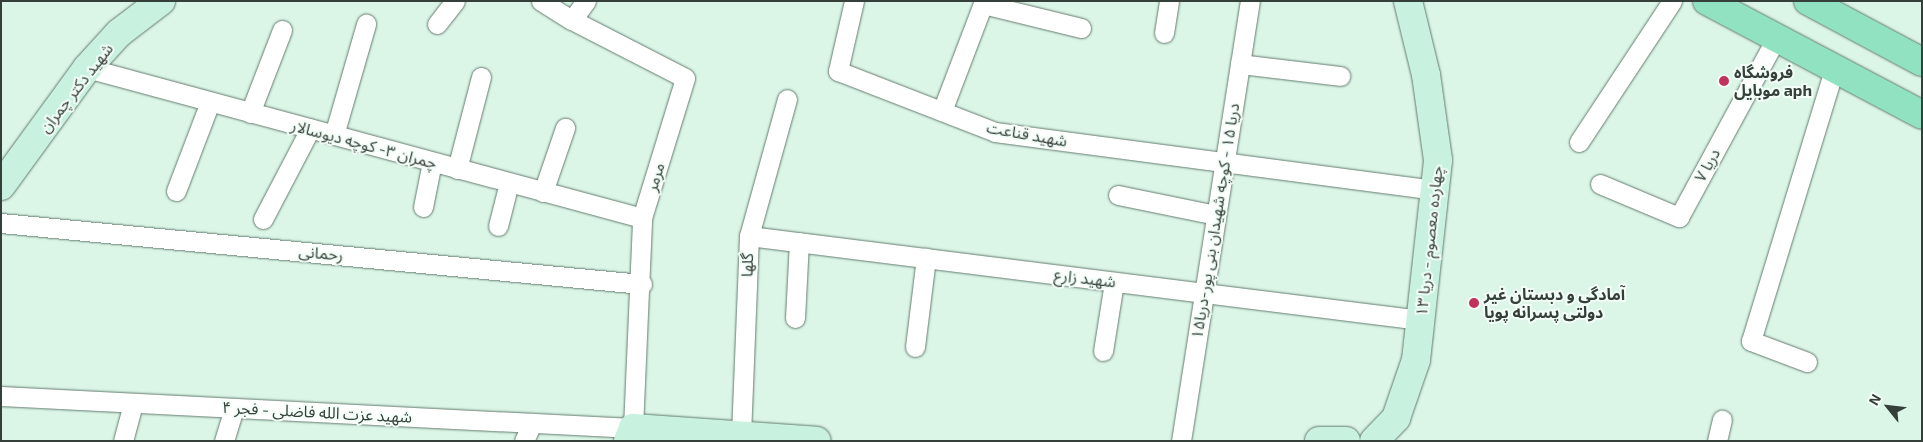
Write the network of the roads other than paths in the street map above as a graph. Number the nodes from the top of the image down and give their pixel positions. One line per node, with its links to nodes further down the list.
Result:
1 (161, 1): 22 (street, شهید دکتر چمران)
2 (455, 1): 15 (street)
3 (541, 1): 13 (street)
4 (586, 1): 13 (street)
5 (854, 1): 28 (street, شهید قناعت)
6 (1169, 1): 18 (street)
7 (1250, 1): 21 (street, دریا ۱۵ - كوچه شهيدان بنی پور-دريا۱۵)
8 (1408, 1): 41 (street, چهارده معصوم - دریا ۱۳)
9 (1672, 1): 34 (street)
10 (1707, 1): 19 (main road)
11 (1808, 1): 20 (main road)
12 (983, 3): 16 (street); 28 (street)
13 (572, 20): 47 (street, مرمر)
14 (366, 24): 33 (street)
15 (437, 24)
16 (1081, 28)
17 (282, 30): 30 (street)
18 (1164, 33)
19 (1776, 38): 23 (main road); 39 (street, دریا ۷)
20 (1922, 62)
21 (1240, 64): 25 (street); 35 (street, دریا ۱۵ - كوچه شهيدان بنی پور-دريا۱۵)
22 (87, 68): 27 (street, چمران ۳- كوچه ديوسالار); 40 (street, شهید دکتر چمران)
23 (1834, 69): 29 (main road); 61 (street)
24 (480, 76): 37 (street)
25 (1340, 76)
26 (787, 99): 51 (street, گلها)
27 (210, 102): 30 (street, چمران ۳- كوچه ديوسالار); 42 (street)
28 (942, 112): 35 (street, شهید قناعت)
29 (1921, 112)
30 (250, 113): 32 (street, چمران ۳- كوچه ديوسالار)
31 (565, 128): 43 (street)
32 (310, 129): 33 (street, چمران ۳- كوچه ديوسالار); 48 (street)
33 (334, 135): 36 (street, چمران ۳- كوچه ديوسالار)
34 (1579, 142)
35 (1225, 160): 41 (street, شهید قناعت); 46 (street, دریا ۱۵ - كوچه شهيدان بنی پور-دريا۱۵)
36 (432, 162): 37 (street, چمران ۳- كوچه ديوسالار); 45 (street)
37 (457, 169): 38 (street, چمران ۳- كوچه ديوسالار)
38 (510, 183): 43 (street, چمران ۳- كوچه ديوسالار); 50 (street)
39 (1600, 184)
40 (1, 186)
41 (1434, 190): 58 (street, چهارده معصوم - دریا ۱۳)
42 (176, 191)
43 (543, 192): 47 (street, چمران ۳- كوچه ديوسالار)
44 (1118, 196): 46 (street)
45 (423, 207)
46 (1216, 215): 56 (street, دریا ۱۵ - كوچه شهيدان بنی پور-دريا۱۵)
47 (642, 218): 55 (street, مرمر)
48 (262, 219)
49 (1, 223): 55 (street, رحمانی)
50 (498, 226)
51 (748, 236): 52 (street, شهید زارع); 68 (street, گلها)
52 (799, 242): 53 (street, شهید زارع); 57 (street)
53 (926, 258): 54 (street, شهید زارع); 59 (street)
54 (1114, 282): 56 (street, شهید زارع); 60 (street)
55 (642, 284): 67 (street, مرمر)
56 (1204, 293): 58 (street, شهید زارع); 73 (street, دریا ۱۵ - كوچه شهيدان بنی پور-دريا۱۵)
57 (795, 318)
58 (1421, 320): 76 (street, چهارده معصوم - دریا ۱۳)
59 (915, 347)
60 (1103, 351)
61 (1807, 362)
62 (1, 396): 63 (street, شهید عزت الله فاضلی - فجر ۴)
63 (133, 403): 64 (street, شهید عزت الله فاضلی - فجر ۴); 69 (street)
64 (234, 408): 66 (street, شهید عزت الله فاضلی - فجر ۴); 70 (street)
65 (1722, 420): 77 (street)
66 (532, 423): 67 (street, شهید عزت الله فاضلی - فجر ۴); 71 (street)
67 (631, 434): 68 (street)
68 (754, 438): 72 (street)
69 (124, 441)
70 (224, 441)
71 (524, 441)
72 (817, 441)
73 (1181, 441)
74 (1319, 441): 75 (street)
75 (1346, 441)
76 (1374, 441)
77 (1717, 441)

